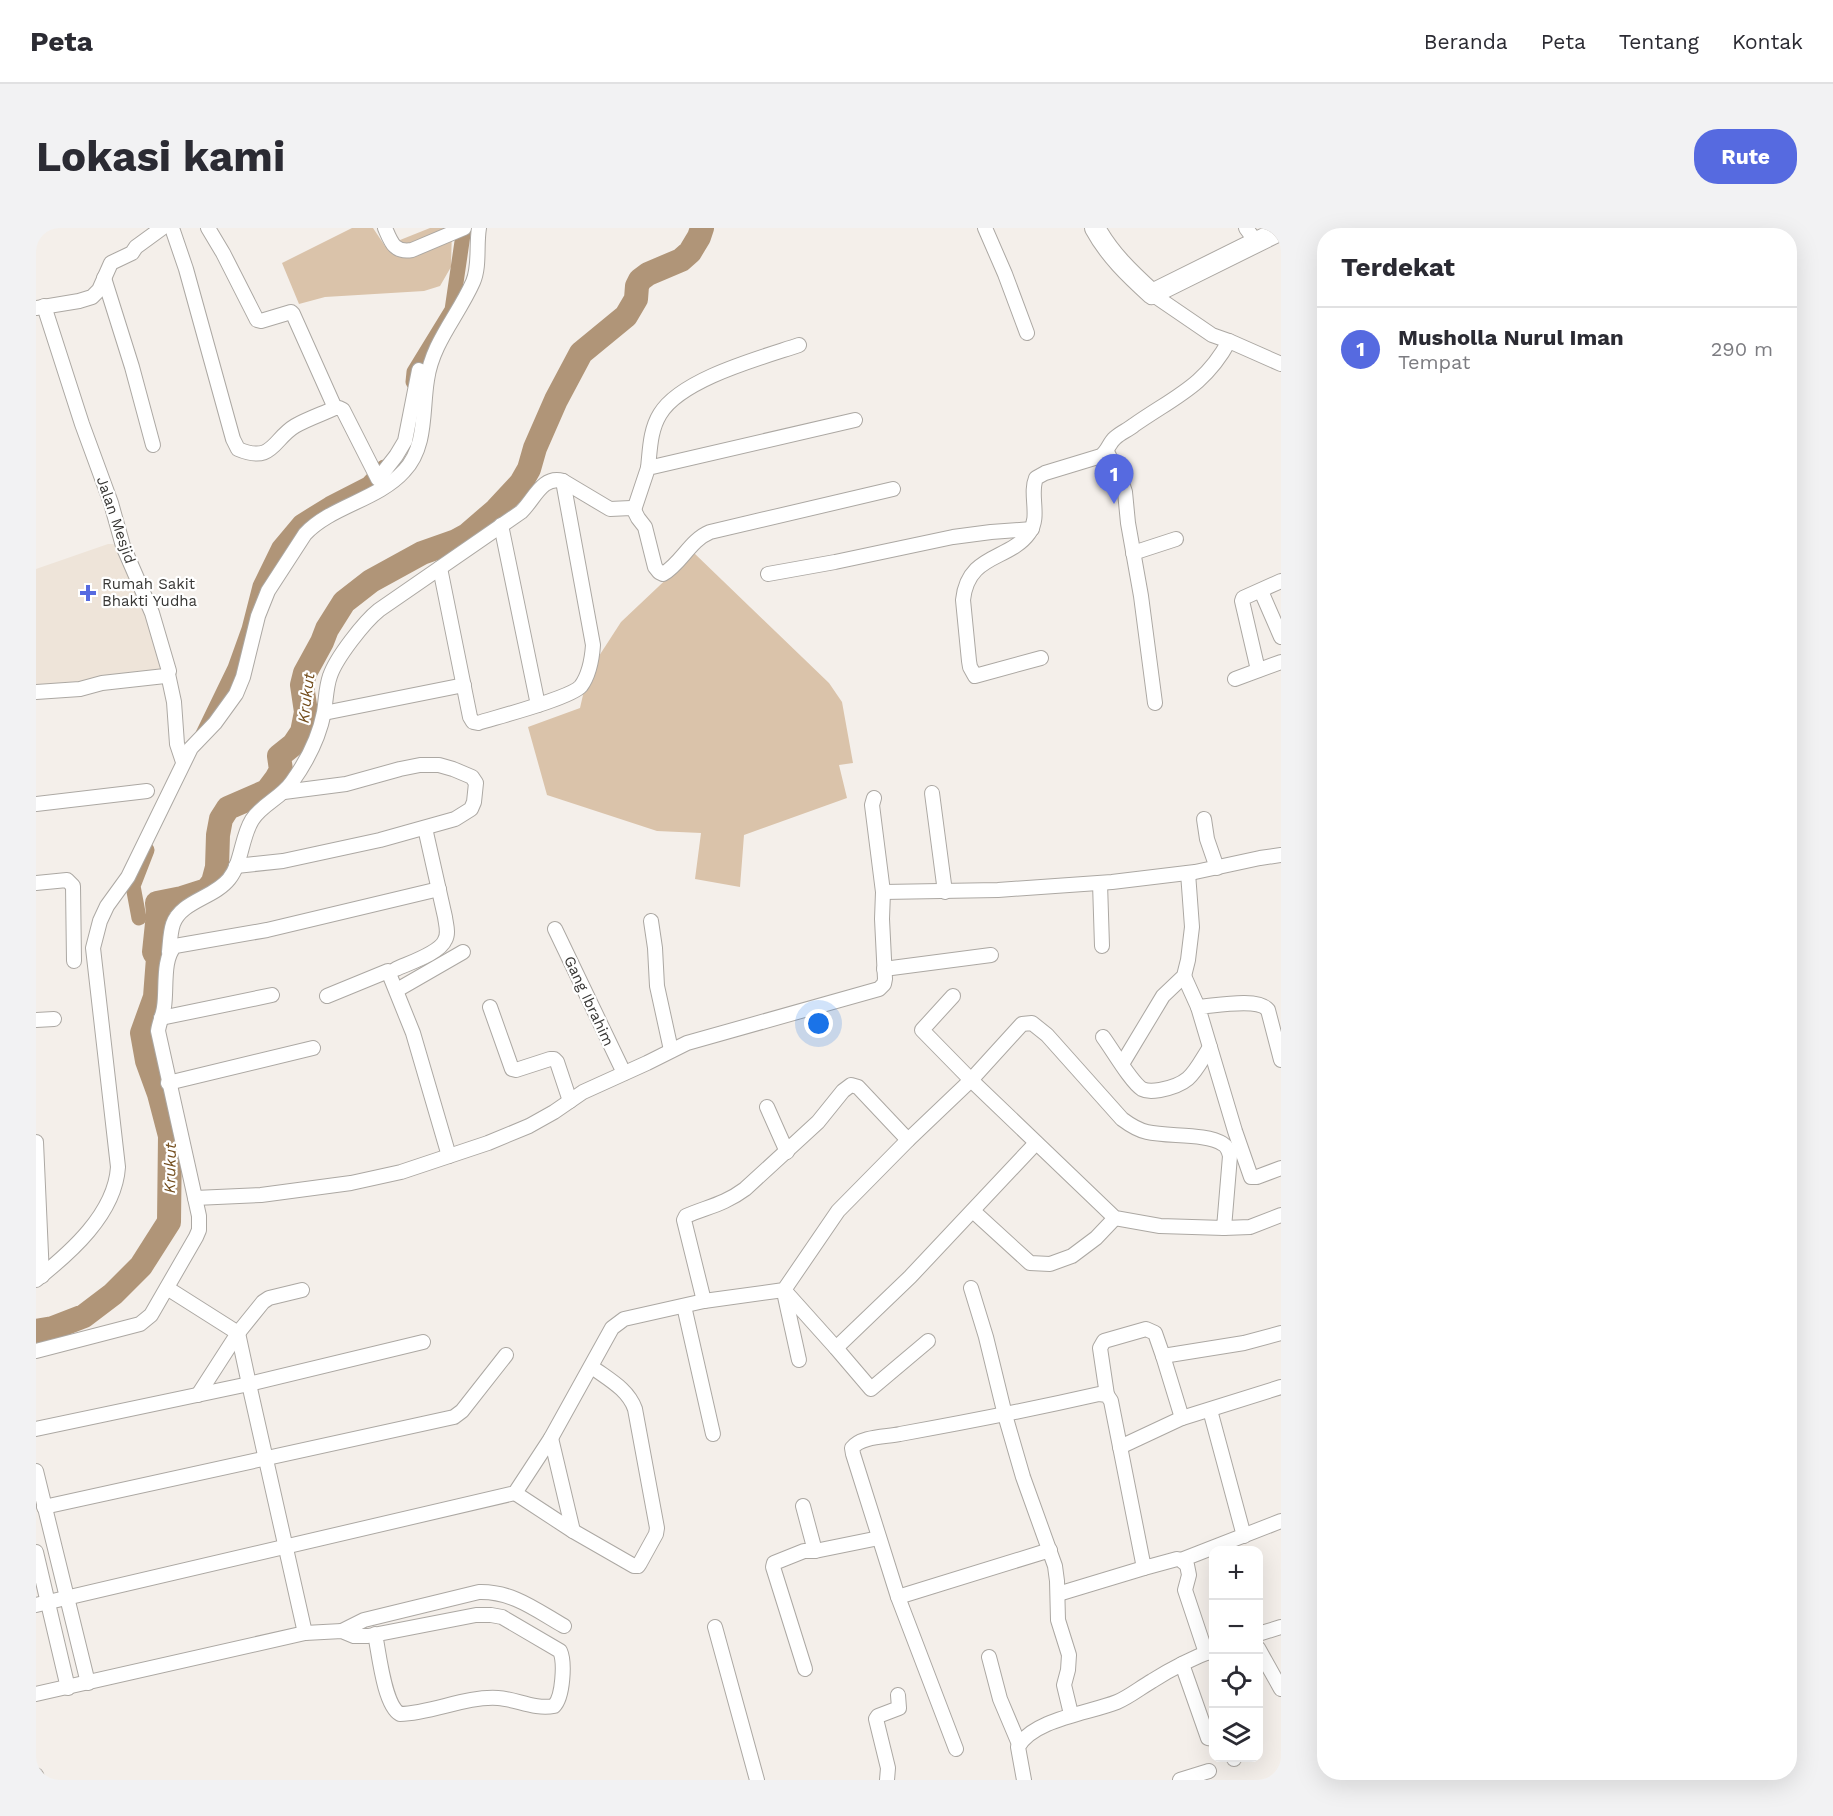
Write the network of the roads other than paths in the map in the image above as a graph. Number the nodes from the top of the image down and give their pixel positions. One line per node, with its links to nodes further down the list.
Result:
1 (172, 228): 19 (street)
2 (207, 228): 19 (street)
3 (385, 228): 7 (street)
4 (479, 228): 46 (street)
5 (985, 228): 14 (street)
6 (1095, 228): 12 (main road)
7 (464, 229)
8 (1281, 230): 10 (main road)
9 (153, 231): 11 (street)
10 (1252, 235): 12 (main road)
11 (104, 278): 13 (street); 21 (street)
12 (1152, 294): 15 (street)
13 (40, 307): 39 (street, Jalan Mesjid)
14 (1027, 333)
15 (1229, 340): 17 (street); 22 (street)
16 (798, 345): 23 (street)
17 (1281, 364)
18 (419, 370): 19 (street)
19 (335, 408)
20 (855, 420): 23 (street)
21 (153, 446)
22 (1107, 452): 28 (street); 30 (street)
23 (648, 468): 26 (street)
24 (563, 481): 26 (street); 27 (street); 44 (street)
25 (893, 489): 26 (street)
26 (634, 510)
27 (501, 525): 31 (street); 44 (street)
28 (1032, 529): 32 (street); 36 (street)
29 (1176, 539): 30 (street)
30 (1133, 553): 43 (street)
31 (440, 568): 41 (street); 45 (street)
32 (768, 574)
33 (1281, 581): 34 (street)
34 (1260, 591): 35 (street); 38 (street)
35 (1281, 637)
36 (1041, 658)
37 (1281, 662): 38 (street)
38 (1258, 670): 40 (street)
39 (168, 674): 42 (street); 46 (street, Jalan Mesjid)
40 (1234, 679)
41 (464, 685): 44 (street); 45 (street)
42 (36, 692)
43 (1155, 703)
44 (538, 705)
45 (324, 713): 48 (street)
46 (183, 762): 104 (street)
47 (147, 791): 51 (street)
48 (284, 792): 53 (street); 55 (street)
49 (932, 794): 62 (street)
50 (874, 798): 61 (street)
51 (36, 804)
52 (1203, 819): 56 (street)
53 (425, 828): 55 (street); 60 (street)
54 (1281, 855): 56 (street)
55 (236, 866): 66 (street)
56 (1217, 868): 57 (street)
57 (1188, 873): 59 (street); 72 (street)
58 (36, 883): 69 (street)
59 (1100, 883): 62 (street); 65 (street)
60 (439, 889): 66 (street); 70 (street)
61 (883, 892): 62 (street); 71 (street)
62 (945, 892)
63 (651, 921): 85 (street)
64 (555, 928): 88 (street, Gang Ibrahim)
65 (1102, 946)
66 (169, 951): 79 (street)
67 (464, 952): 73 (street)
68 (991, 955): 71 (street)
69 (74, 961)
70 (396, 969)
71 (884, 969): 85 (street)
72 (1184, 976): 78 (street); 87 (street)
73 (398, 990): 75 (street); 97 (street)
74 (272, 995): 79 (street)
75 (327, 996)
76 (953, 996): 89 (street)
77 (490, 1007): 91 (street)
78 (1198, 1007): 83 (street); 86 (street)
79 (161, 1018): 90 (street)
80 (54, 1019): 81 (street)
81 (36, 1020)
82 (1103, 1037): 87 (street)
83 (1210, 1047): 87 (street); 98 (street)
84 (313, 1048): 90 (street)
85 (671, 1050): 88 (street)
86 (1281, 1060)
87 (1122, 1064)
88 (624, 1073): 91 (street)
89 (971, 1080): 93 (street); 95 (street); 103 (street)
90 (168, 1083): 99 (street)
91 (570, 1101): 97 (street)
92 (767, 1107): 96 (street)
93 (908, 1140): 96 (street); 108 (street)
94 (36, 1142): 104 (street)
95 (1036, 1143): 100 (street); 102 (street)
96 (787, 1152): 109 (street)
97 (449, 1156): 99 (street)
98 (1281, 1168)
99 (195, 1198): 105 (street)
100 (973, 1211): 102 (street); 115 (street)
101 (1281, 1215): 103 (street)
102 (1115, 1218): 103 (street)
103 (1224, 1228)
104 (39, 1278)
105 (167, 1288): 111 (street); 116 (street)
106 (971, 1288): 126 (street)
107 (302, 1290): 111 (street)
108 (784, 1290): 109 (street); 115 (street); 119 (street)
109 (704, 1301): 110 (street)
110 (684, 1306): 120 (street); 129 (street)
111 (238, 1333): 121 (street); 123 (street)
112 (1281, 1333): 118 (street)
113 (928, 1341): 115 (street)
114 (423, 1342): 121 (street)
115 (837, 1348)
116 (36, 1351)
117 (506, 1356): 132 (street)
118 (1163, 1356): 124 (street); 127 (street)
119 (799, 1360)
120 (592, 1367): 130 (street); 138 (street)
121 (249, 1384): 123 (street); 132 (street)
122 (1281, 1387): 125 (street)
123 (198, 1395): 128 (street)
124 (1107, 1395): 126 (street); 131 (street)
125 (1210, 1410): 127 (street); 139 (street)
126 (1005, 1415): 140 (street); 142 (street)
127 (1182, 1418): 131 (street)
128 (36, 1429)
129 (713, 1434)
130 (551, 1438): 134 (street); 138 (street)
131 (1119, 1447): 146 (street)
132 (265, 1459): 136 (street); 141 (street)
133 (36, 1471): 136 (street)
134 (515, 1493): 138 (street); 141 (street)
135 (803, 1506): 143 (street)
136 (44, 1508): 149 (street)
137 (1281, 1521): 139 (street)
138 (573, 1531)
139 (1244, 1536): 145 (street)
140 (879, 1538): 143 (street); 148 (street)
141 (286, 1548): 149 (street); 156 (street)
142 (1050, 1550): 147 (street); 148 (street)
143 (815, 1551): 163 (street)
144 (36, 1552): 150 (street)
145 (1181, 1560): 146 (street); 158 (street)
146 (1144, 1568): 147 (street)
147 (1058, 1594): 169 (street)
148 (898, 1597): 172 (street)
149 (68, 1598): 150 (street); 164 (street)
150 (42, 1604): 165 (street)
151 (564, 1626): 154 (street)
152 (715, 1627): 176 (street)
153 (1281, 1627): 155 (street)
154 (342, 1631): 156 (street); 157 (street)
155 (1263, 1632)
156 (305, 1633): 164 (street)
157 (375, 1634): 157 (street)
158 (1209, 1650)
159 (1209, 1652): 162 (street)
160 (1261, 1654): 166 (street)
161 (989, 1657): 171 (street)
162 (1182, 1664): 169 (street); 170 (street)
163 (805, 1669)
164 (88, 1683): 165 (street)
165 (68, 1688): 167 (street)
166 (1281, 1689)
167 (36, 1694)
168 (898, 1695): 177 (street)
169 (1071, 1714): 171 (street)
170 (1209, 1738)
171 (1019, 1744): 178 (street)
172 (956, 1749)
173 (1209, 1771): 179 (street)
174 (36, 1775): 175 (street)
175 (38, 1780)
176 (758, 1780)
177 (887, 1780)
178 (1024, 1780)
179 (1180, 1780)

